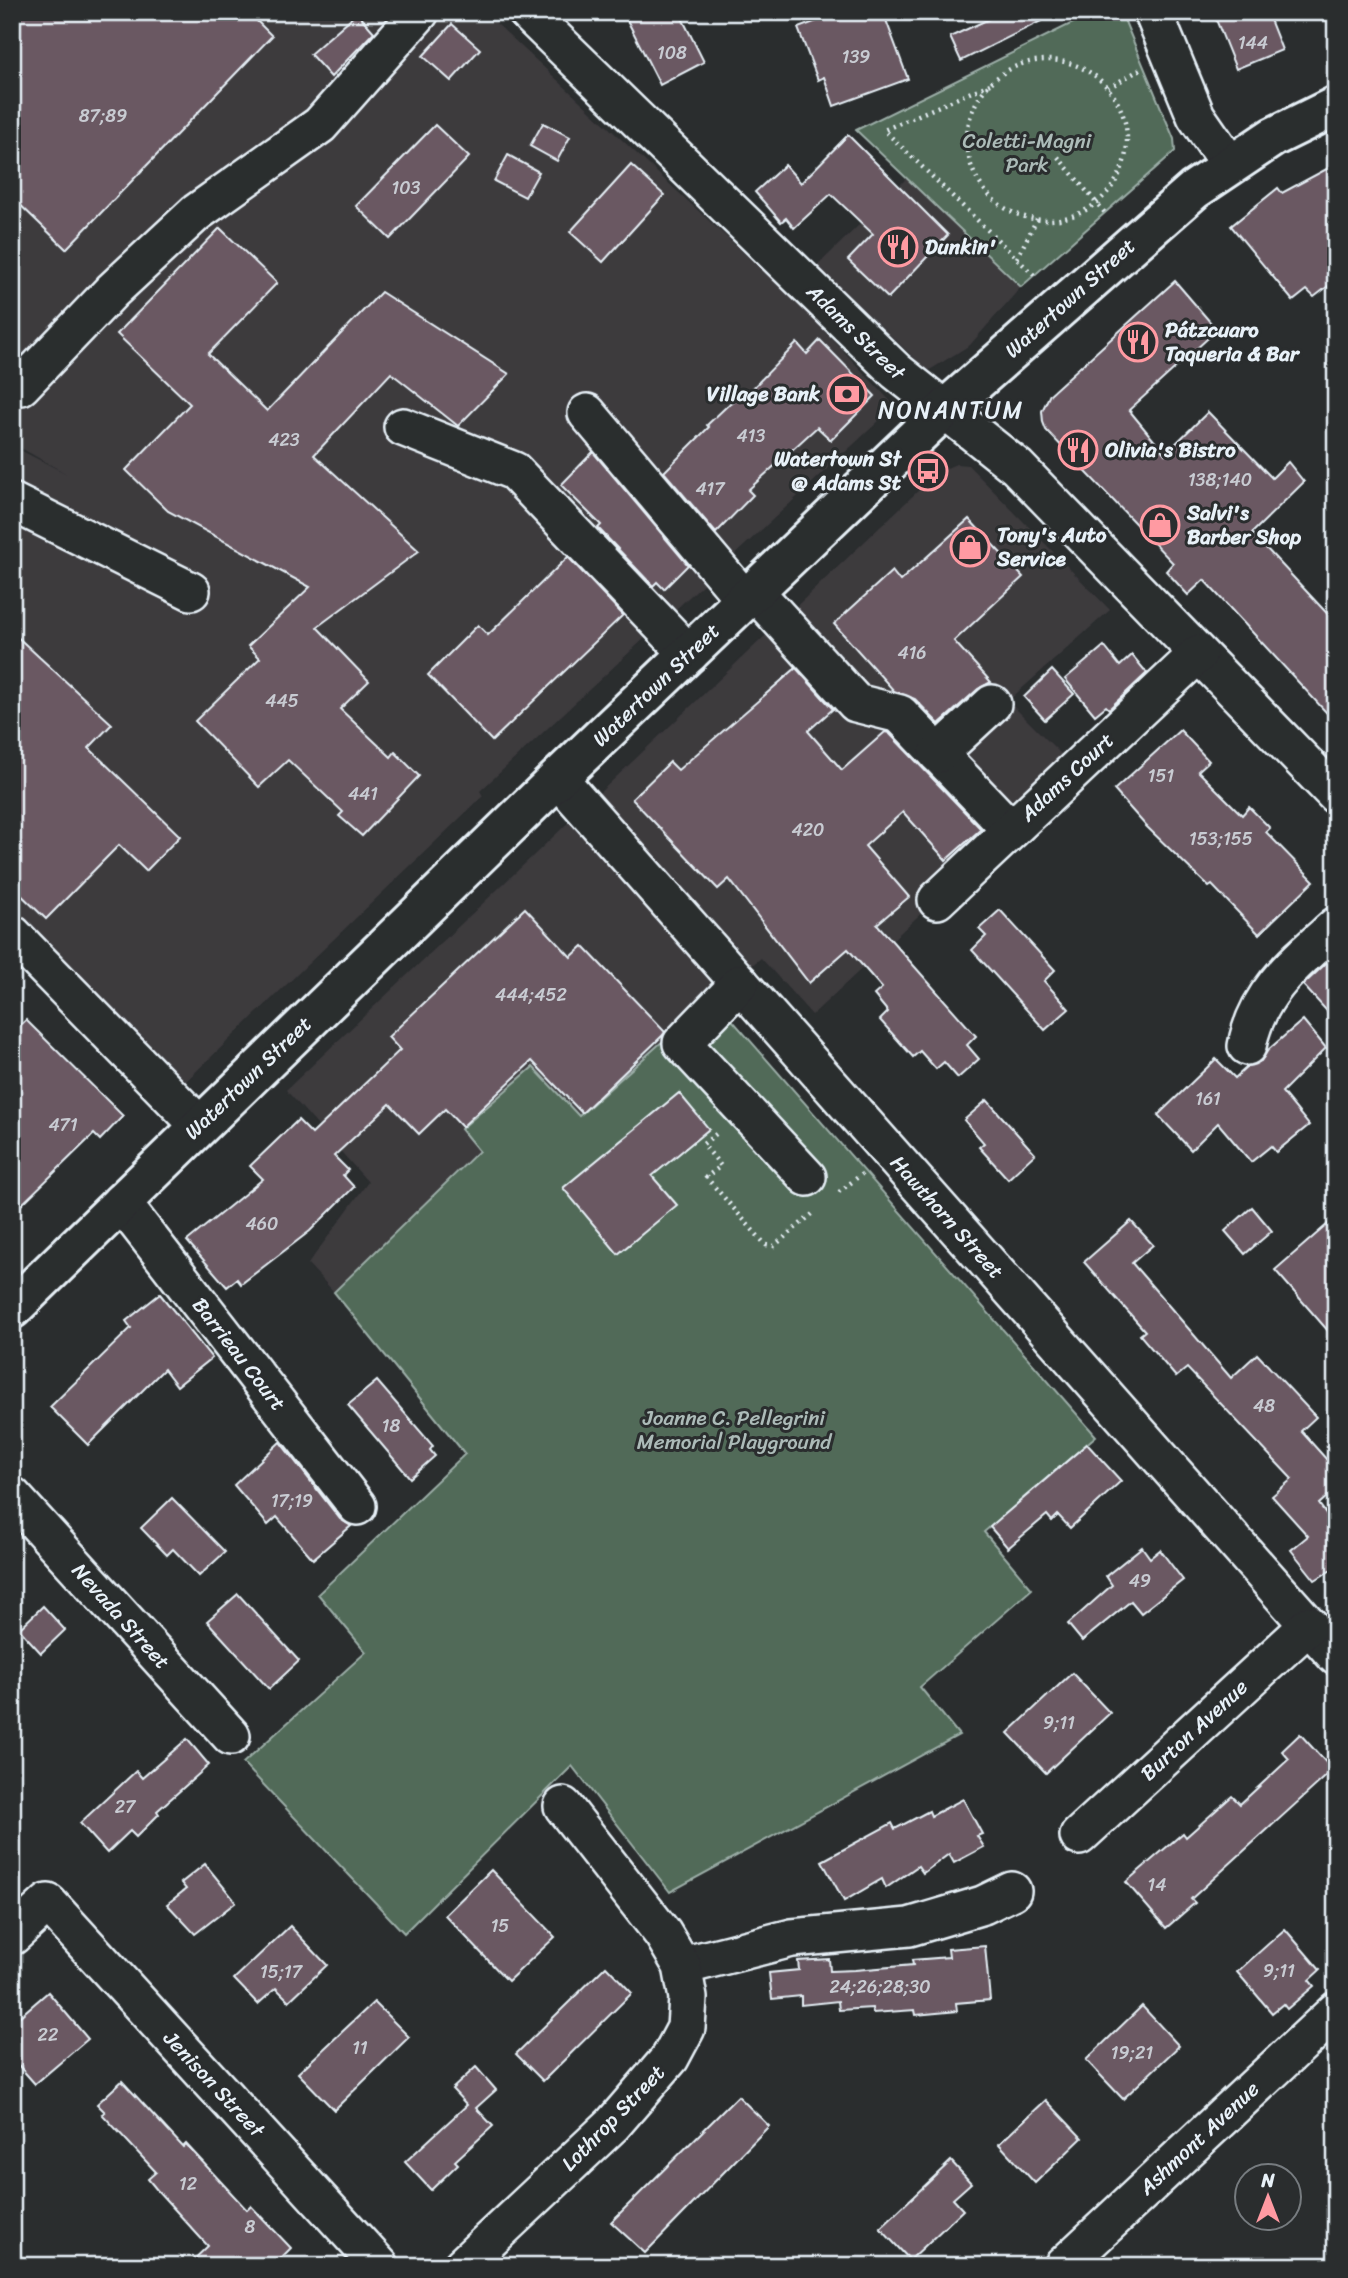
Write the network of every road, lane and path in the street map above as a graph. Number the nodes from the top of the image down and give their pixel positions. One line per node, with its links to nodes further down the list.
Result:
1 (420, 12): 15 (street)
2 (527, 12): 16 (street, Adams Street)
3 (1153, 12): 9 (street)
4 (1150, 64): 6 (path)
5 (990, 83): 6 (path); 12 (path); 13 (path)
6 (1108, 88): 10 (path)
7 (1336, 106): 9 (main road, Watertown Street)
8 (1058, 157): 10 (path)
9 (1230, 164): 16 (main road, Watertown Street)
10 (1096, 204): 11 (path); 12 (path)
11 (1105, 213)
12 (1037, 219): 13 (path)
13 (1017, 258): 14 (path)
14 (1034, 275)
15 (20, 386)
16 (944, 410): 21 (main road, Watertown Street); 23 (street, Adams Street)
17 (587, 413): 21 (street)
18 (403, 427): 22 (street)
19 (19, 516): 20 (street)
20 (191, 591)
21 (750, 595): 22 (main road, Watertown Street); 25 (street)
22 (688, 653): 26 (main road, Watertown Street)
23 (1198, 654): 27 (street, Adams Street); 28 (street, Adams Court)
24 (992, 704): 25 (street)
25 (938, 754): 28 (street)
26 (558, 778): 32 (street, Hawthorn Street); 34 (main road, Watertown Street)
27 (1330, 778)
28 (1011, 830): 29 (street, Adams Court)
29 (937, 900)
30 (1336, 926): 33 (street)
31 (12, 934): 34 (street)
32 (740, 983): 35 (street); 40 (street, Hawthorn Street)
33 (1247, 1046)
34 (199, 1125): 36 (main road, Watertown Street)
35 (807, 1177)
36 (121, 1202): 37 (main road, Watertown Street); 39 (street, Barrieau Court)
37 (12, 1309)
38 (12, 1496): 42 (street, Nevada Street)
39 (357, 1506)
40 (1309, 1625): 41 (street, Hawthorn Street); 44 (street, Burton Avenue)
41 (1336, 1656)
42 (231, 1736)
43 (563, 1806): 47 (street, Lothrop Street)
44 (1079, 1836)
45 (1012, 1891): 47 (street)
46 (12, 1936): 49 (street, Jenison Street)
47 (681, 1966): 50 (street, Lothrop Street)
48 (1336, 2011): 51 (street, Ashmont Avenue)
49 (380, 2266)
50 (462, 2266)
51 (1063, 2266)

